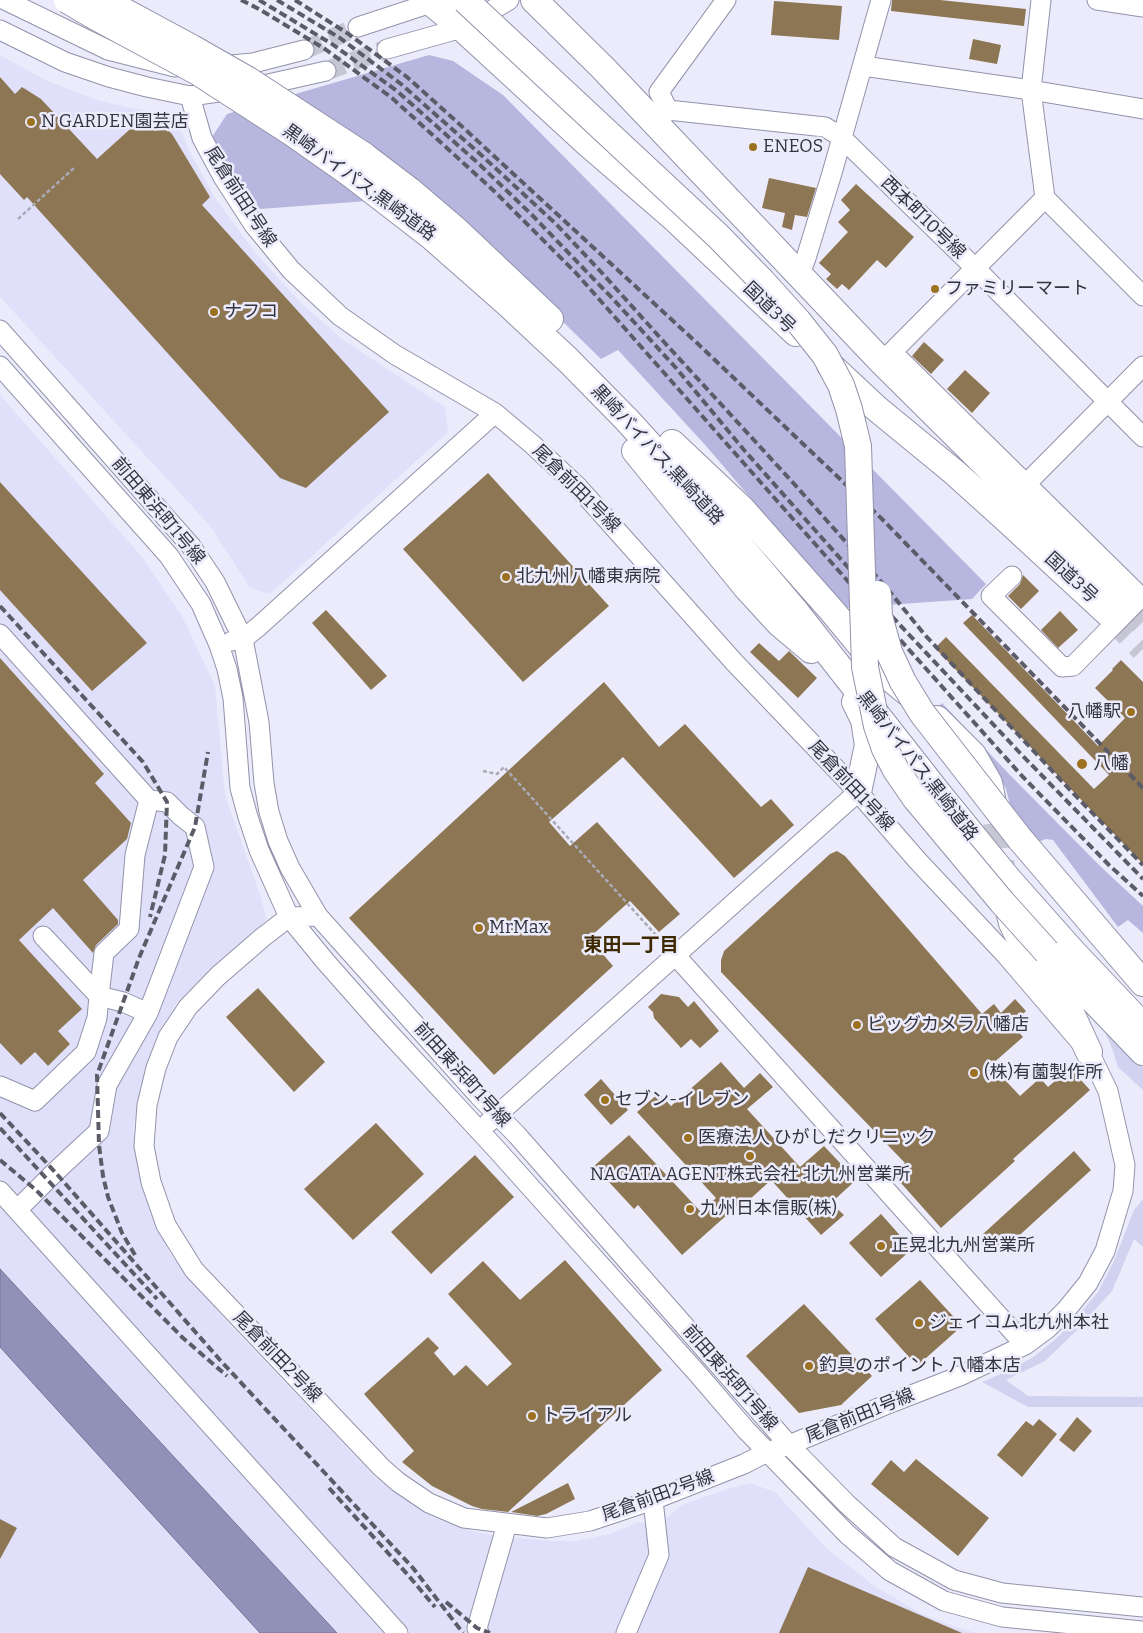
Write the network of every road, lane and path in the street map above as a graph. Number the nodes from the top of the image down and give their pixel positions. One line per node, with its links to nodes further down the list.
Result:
1 (5, 0): 18 (street)
2 (67, 0): 26 (highway, 黒崎バイパス;黒崎道路, bridge)
3 (103, 0): 26 (highway, 黒崎バイパス;黒崎道路, bridge)
4 (466, 0): 62 (highway, bridge)
5 (484, 0): 56 (highway, bridge)
6 (509, 0): 15 (street)
7 (534, 0): 24 (highway, 国道3号)
8 (726, 0): 24 (street)
9 (882, 0): 19 (street)
10 (1041, 0): 21 (street)
11 (1097, 0): 13 (street)
12 (438, 1): 14 (street); 15 (highway, 国道3号)
13 (1143, 8)
14 (358, 27)
15 (462, 28): 17 (street); 35 (highway, 国道3号)
16 (0, 30): 22 (street)
17 (387, 49)
18 (304, 50)
19 (862, 66): 21 (street); 25 (street)
20 (326, 71): 22 (street)
21 (1031, 90): 23 (street); 28 (street)
22 (190, 96): 39 (street, 尾倉前田1号線)
23 (1143, 107)
24 (661, 117): 25 (street, 西本町10号線); 31 (highway, 国道3号)
25 (841, 138): 30 (street, 西本町10号線); 31 (street)
26 (356, 163): 33 (highway, 黒崎バイパス;黒崎道路); 41 (highway, 黒崎バイパス;黒崎道路)
27 (74, 168): 29 (path)
28 (1045, 198): 30 (street); 32 (street)
29 (18, 218)
30 (976, 269): 35 (street); 38 (street, 西本町10号線)
31 (800, 274): 35 (highway, 国道3号)
32 (1143, 296)
33 (507, 303): 48 (highway); 60 (highway, 黒崎バイパス;黒崎道路)
34 (0, 330): 45 (street, 前田東浜町1号線)
35 (887, 357): 42 (street)
36 (0, 366): 46 (street, 前田東浜町1号線)
37 (1143, 366): 38 (street)
38 (1107, 402): 40 (street, 西本町10号線); 42 (street)
39 (495, 413): 45 (street); 48 (street, 尾倉前田1号線)
40 (1143, 437)
41 (672, 443): 50 (highway); 58 (highway, 黒崎バイパス;黒崎道路)
42 (1027, 483): 43 (street)
43 (1012, 576)
44 (0, 634): 49 (street)
45 (243, 638): 46 (street); 52 (street, 前田東浜町1号線)
46 (219, 645): 53 (street, 前田東浜町1号線)
47 (483, 771): 55 (path)
48 (858, 792): 55 (street); 61 (street, 尾倉前田1号線)
49 (149, 800): 57 (street); 59 (street)
50 (996, 822)
51 (1006, 900): 61 (highway)
52 (318, 916): 53 (street); 64 (street, 前田東浜町1号線)
53 (289, 917): 65 (street, 前田東浜町1号線); 73 (street, 尾倉前田2号線)
54 (43, 936): 57 (street)
55 (676, 956): 64 (street); 69 (street)
56 (1143, 983)
57 (99, 996): 59 (street); 63 (street)
58 (1143, 1003)
59 (148, 1013): 68 (street)
60 (1143, 1026)
61 (1089, 1052): 66 (street, 尾倉前田1号線)
62 (1143, 1052)
63 (0, 1086)
64 (497, 1115): 65 (street); 70 (street, 前田東浜町1号線)
65 (479, 1132): 71 (street, 前田東浜町1号線)
66 (1134, 1164): 69 (street, 尾倉前田1号線)
67 (0, 1191): 68 (street)
68 (17, 1210): 76 (street)
69 (1025, 1345): 70 (street, 尾倉前田1号線)
70 (789, 1445): 71 (street, 尾倉前田1号線); 74 (street, 前田東浜町1号線)
71 (767, 1452): 72 (street, 尾倉前田2号線); 75 (street, 前田東浜町1号線)
72 (653, 1500): 73 (street, 尾倉前田2号線); 78 (street)
73 (507, 1524): 77 (street)
74 (1143, 1608)
75 (1143, 1631)
76 (398, 1633)
77 (479, 1633)
78 (626, 1633)

